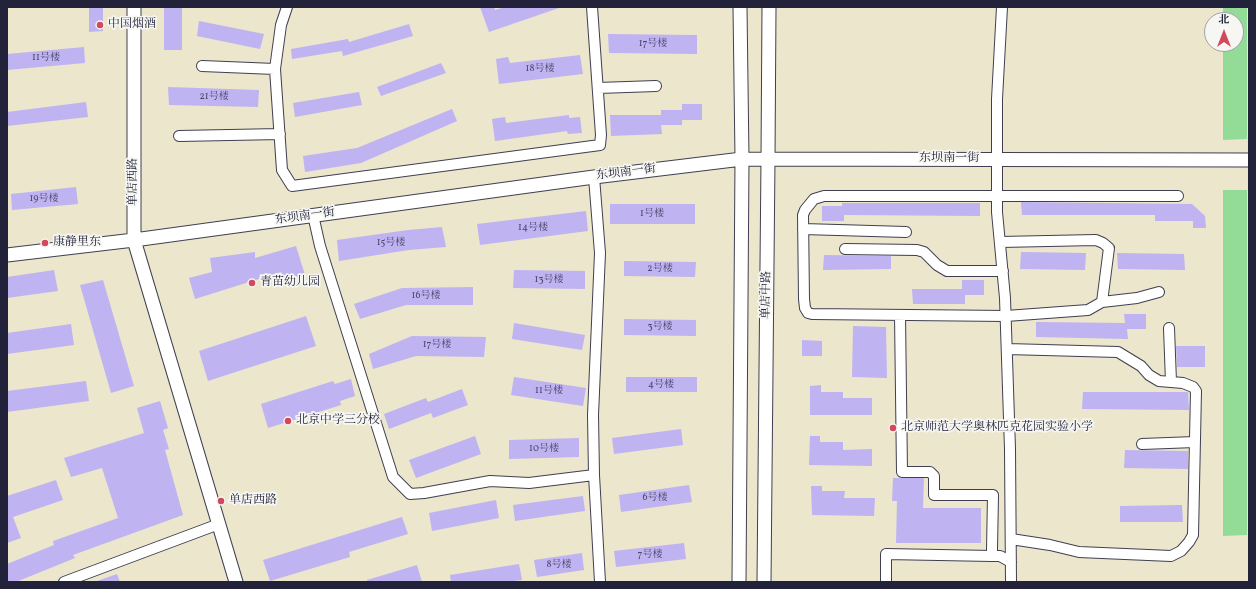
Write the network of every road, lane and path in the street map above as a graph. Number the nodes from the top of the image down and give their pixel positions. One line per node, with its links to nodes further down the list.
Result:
1 (134, 7): 23 (street, 单店西路)
2 (287, 7): 8 (street)
3 (592, 7): 10 (street)
4 (740, 7): 13 (street)
5 (768, 7): 14 (street, 单店中路)
6 (1002, 7): 15 (street)
7 (202, 66): 8 (street)
8 (275, 68): 11 (street)
9 (656, 86): 10 (street)
10 (598, 88): 11 (street)
11 (280, 134): 12 (street)
12 (179, 136)
13 (742, 159): 14 (street, 东坝南一街); 17 (street, 东坝南一街); 45 (street)
14 (768, 159): 15 (street, 东坝南一街); 46 (street, 单店中路)
15 (997, 159): 16 (street, 东坝南一街); 18 (street)
16 (1249, 160)
17 (594, 177): 20 (street, 东坝南一街); 37 (street)
18 (997, 196): 19 (street); 21 (street); 24 (street)
19 (1178, 196)
20 (313, 215): 23 (street, 东坝南一街); 37 (street)
21 (803, 229): 22 (street); 30 (street)
22 (906, 232)
23 (134, 240): 26 (street, 东坝南一街); 38 (street, 单店西路)
24 (1000, 242): 27 (street); 29 (street)
25 (845, 249): 27 (street)
26 (7, 255)
27 (1003, 271): 31 (street)
28 (1159, 292): 29 (street)
29 (1102, 302): 31 (street)
30 (900, 315): 31 (street); 40 (street)
31 (1006, 316): 33 (street)
32 (1169, 328): 34 (street)
33 (1006, 349): 34 (street); 39 (street)
34 (1171, 382): 35 (street)
35 (1195, 442): 36 (street); 39 (street)
36 (1142, 444)
37 (594, 476): 44 (street)
38 (219, 524): 42 (street); 43 (street, 单店西路)
39 (1011, 539): 41 (street)
40 (992, 556): 41 (street); 47 (street)
41 (1011, 562): 48 (street)
42 (64, 582)
43 (236, 582)
44 (600, 582)
45 (739, 582)
46 (764, 582)
47 (886, 582)
48 (1011, 582)

